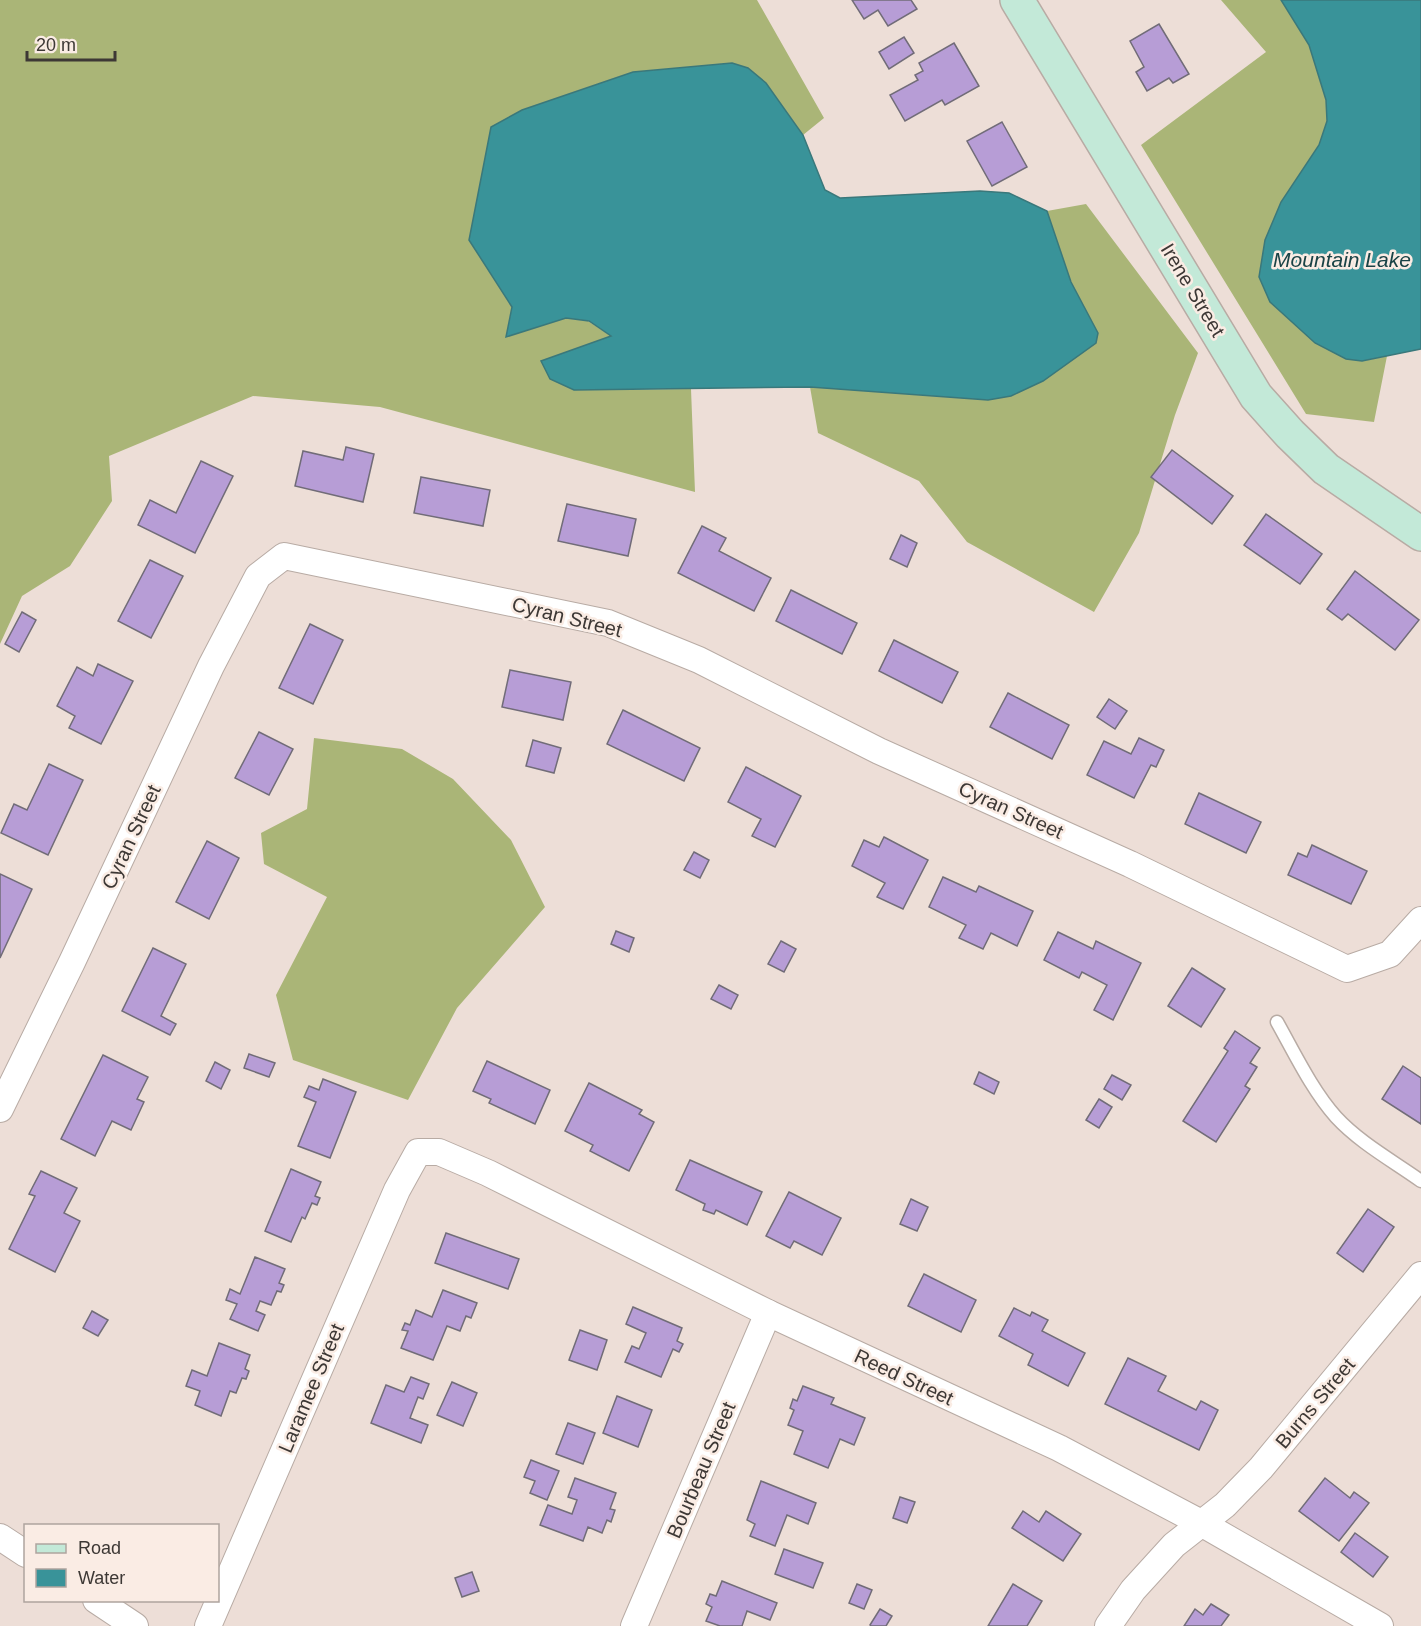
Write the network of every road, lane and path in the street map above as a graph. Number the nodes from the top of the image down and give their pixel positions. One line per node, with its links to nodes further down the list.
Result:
1 (1017, 0): 2 (street, Irene Street)
2 (1421, 534)
3 (1421, 920): 5 (street, Cyran Street)
4 (1277, 1023): 7 (lane)
5 (0, 1109)
6 (418, 1152): 9 (street, Reed Street); 13 (street, Laramee Street)
7 (1421, 1181)
8 (1421, 1275): 10 (street, Burns Street)
9 (768, 1314): 10 (street, Reed Street); 18 (street, Bourbeau Street)
10 (1201, 1523): 19 (street, Burns Street); 20 (street, Reed Street)
11 (0, 1537): 12 (street)
12 (24, 1553)
13 (219, 1600)
14 (99, 1602): 16 (street)
15 (218, 1602): 17 (street, Laramee Street)
16 (135, 1626)
17 (208, 1626)
18 (634, 1626)
19 (1108, 1626)
20 (1380, 1626)

